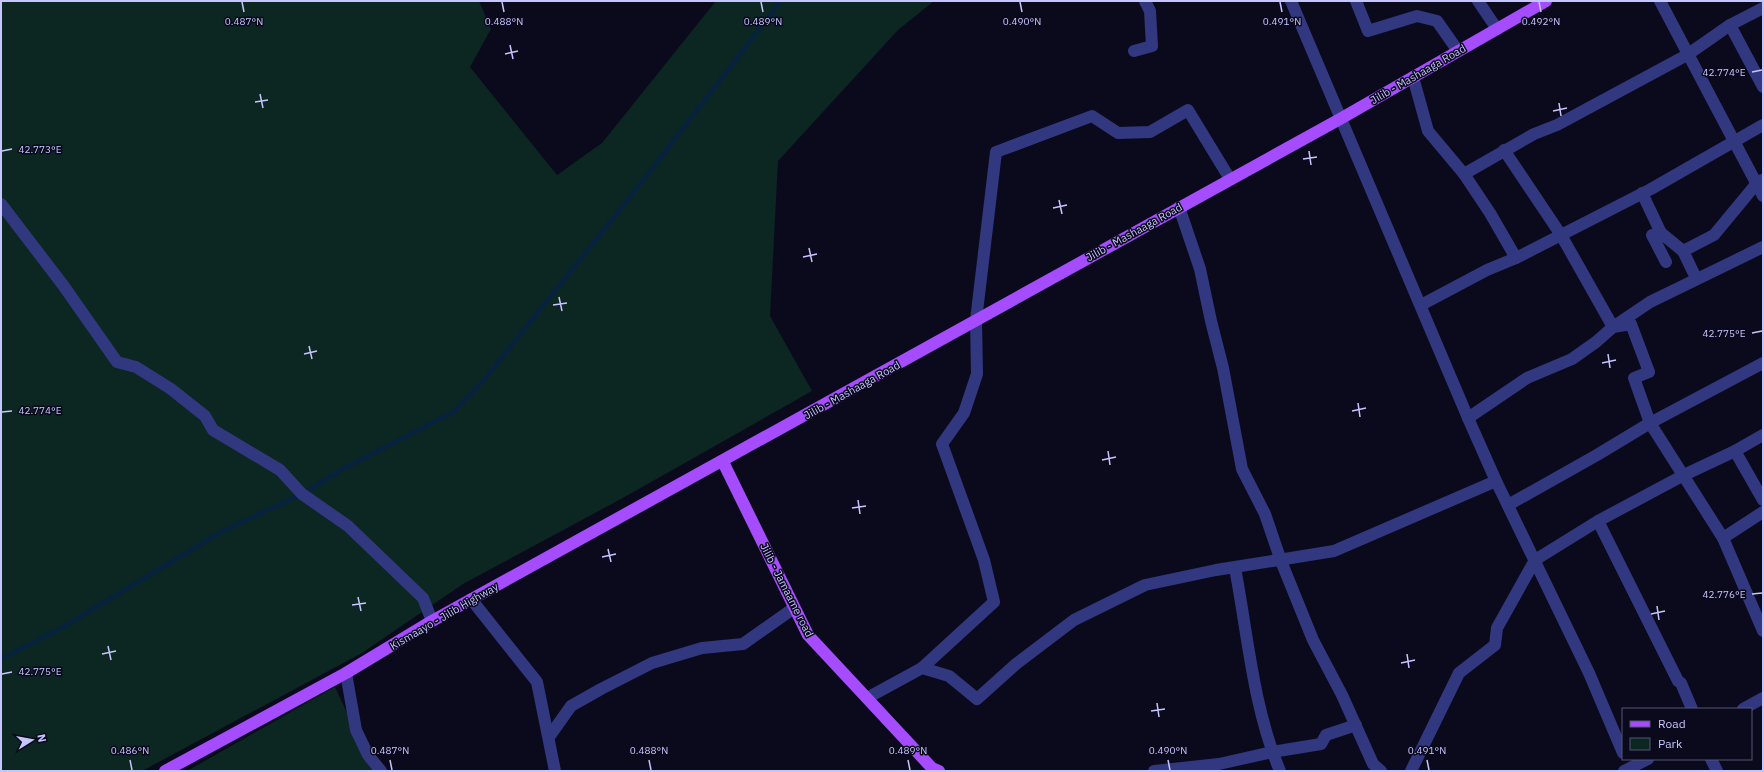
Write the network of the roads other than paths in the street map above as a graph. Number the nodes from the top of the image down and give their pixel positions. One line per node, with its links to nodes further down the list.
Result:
1 (1145, 1): 10 (street)
2 (1291, 1): 15 (street)
3 (1356, 1): 11 (street)
4 (1478, 1): 9 (street)
5 (1546, 1): 9 (main road, Jilib - Mashaaga Road)
6 (1660, 1): 12 (street)
7 (1763, 8): 8 (street)
8 (1730, 25): 12 (street); 14 (street)
9 (1497, 29): 11 (main road, Jilib - Mashaaga Road)
10 (1134, 51)
11 (1458, 51): 13 (main road, Jilib - Mashaaga Road)
12 (1687, 55): 17 (street); 18 (street)
13 (1413, 77): 15 (main road, Jilib - Mashaaga Road); 19 (street)
14 (1763, 87)
15 (1340, 119): 20 (main road, Jilib - Mashaaga Road); 33 (street)
16 (1763, 125): 17 (street)
17 (1734, 143): 21 (street); 22 (street)
18 (1504, 150): 19 (street); 27 (street)
19 (1464, 174): 30 (street)
20 (1230, 179): 25 (main road, Jilib - Mashaaga Road); 34 (street)
21 (1760, 181): 23 (street); 29 (street)
22 (1642, 193): 26 (street); 27 (street)
23 (1763, 196)
24 (1, 204): 54 (street)
25 (1179, 207): 34 (main road, Jilib - Mashaaga Road); 50 (street)
26 (1661, 233): 29 (street); 31 (street)
27 (1561, 235): 30 (street); 35 (street)
28 (1763, 247): 32 (street)
29 (1683, 251): 32 (street)
30 (1516, 258): 33 (street)
31 (1666, 262)
32 (1696, 278): 35 (street)
33 (1421, 305): 37 (street)
34 (976, 320): 41 (main road, Jilib - Mashaaga Road); 56 (street)
35 (1613, 327): 37 (street); 38 (street)
36 (1763, 363): 38 (street)
37 (1468, 418): 43 (street)
38 (1650, 423): 42 (street); 45 (street)
39 (1763, 434): 40 (street)
40 (1735, 451): 42 (street); 44 (street)
41 (723, 462): 52 (main road, Kismaayo - Jilib Highway); 53 (main road, Jilib - Jamaame road)
42 (1684, 475): 47 (street); 48 (street)
43 (1496, 481): 45 (street); 50 (street)
44 (1763, 500)
45 (1508, 505): 49 (street)
46 (1763, 512): 48 (street)
47 (1598, 521): 49 (street); 60 (street)
48 (1723, 538): 55 (street)
49 (1536, 560): 64 (street); 76 (street)
50 (1280, 561): 51 (street); 62 (street)
51 (1235, 568): 56 (street); 65 (street)
52 (471, 599): 54 (main road, Kismaayo - Jilib Highway); 63 (street)
53 (794, 608): 58 (main road, Jilib - Jamaame road); 63 (street)
54 (432, 621): 57 (main road, Kismaayo - Jilib Highway)
55 (1763, 631)
56 (922, 668): 58 (street)
57 (346, 673): 69 (main road, Kismaayo - Jilib Highway); 70 (street)
58 (867, 698): 72 (main road, Jilib - Jamaame road)
59 (1763, 698): 61 (street)
60 (1692, 708)
61 (1745, 708)
62 (1356, 725): 65 (street); 75 (street)
63 (549, 737): 71 (street)
64 (1622, 751)
65 (1272, 752): 73 (street); 74 (street)
66 (1645, 760): 68 (street)
67 (1712, 760): 77 (street)
68 (1627, 767)
69 (165, 771)
70 (381, 771)
71 (554, 771)
72 (939, 771)
73 (1154, 771)
74 (1280, 771)
75 (1381, 771)
76 (1411, 771)
77 (1717, 771)

